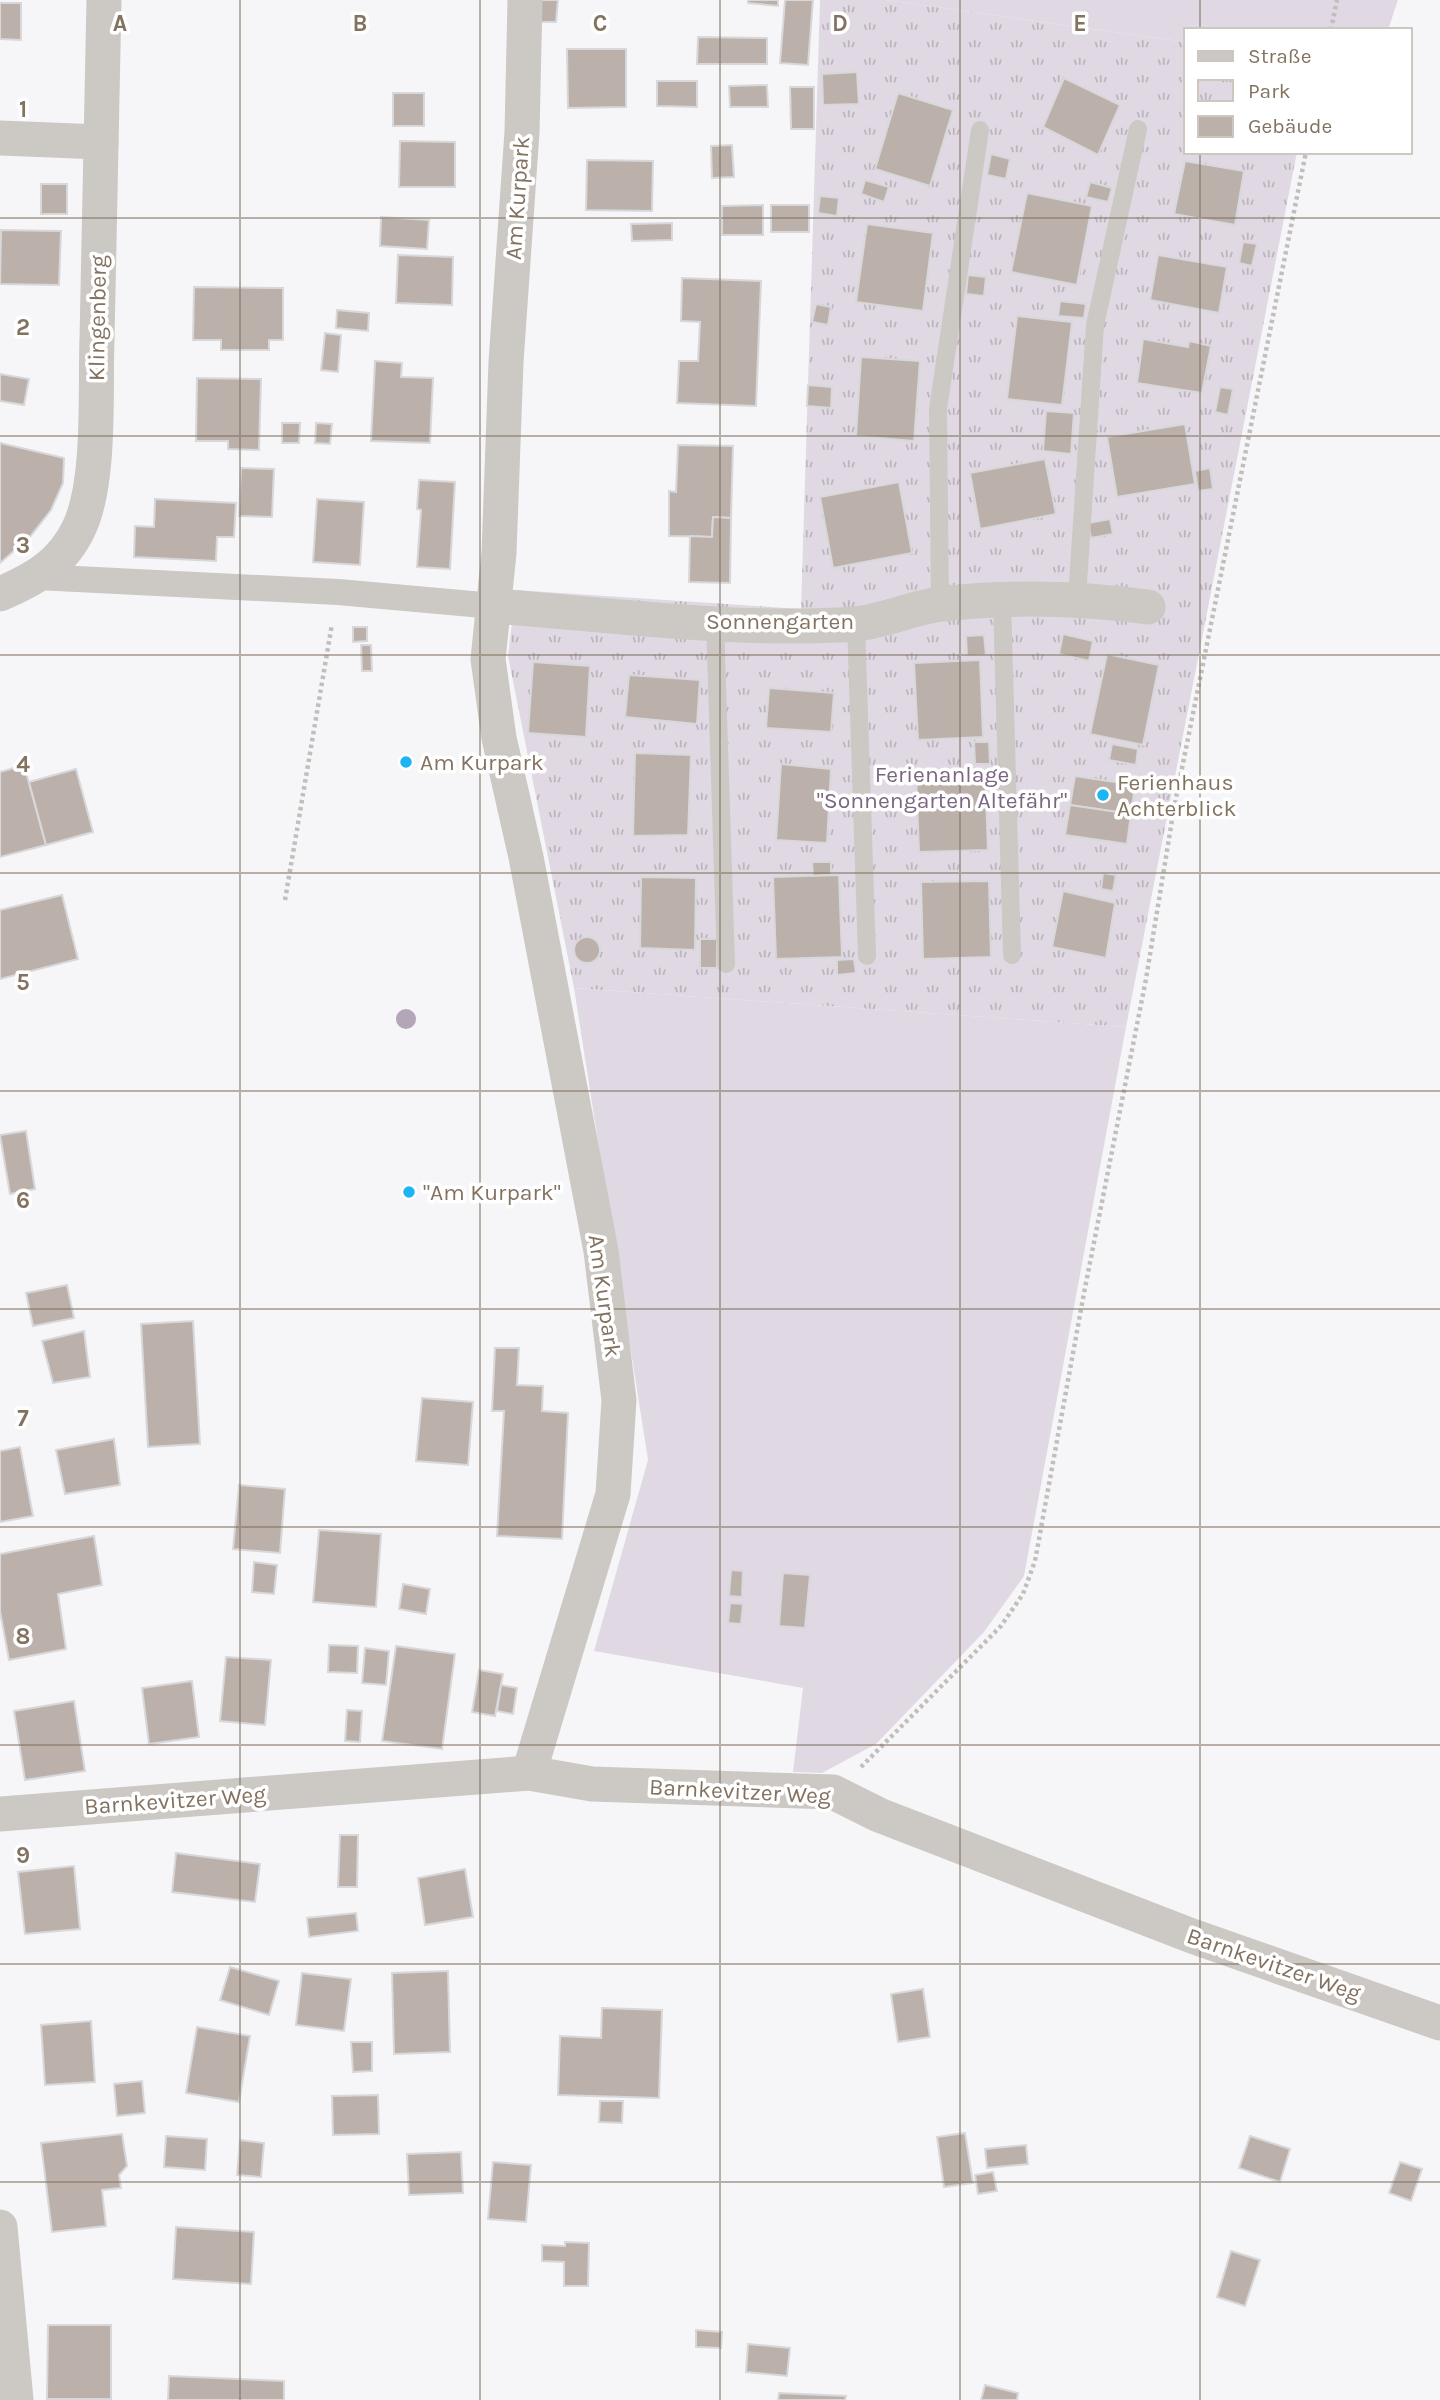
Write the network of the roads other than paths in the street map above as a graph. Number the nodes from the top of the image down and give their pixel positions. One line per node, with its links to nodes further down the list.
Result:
1 (104, 0): 6 (street, Klingenberg)
2 (525, 0): 12 (street, Am Kurpark)
3 (1138, 129): 9 (lane)
4 (980, 130): 11 (lane)
5 (0, 138): 6 (street)
6 (101, 142): 7 (street, Klingenberg)
7 (37, 577): 8 (street, Klingenberg); 12 (street)
8 (0, 594)
9 (1077, 598): 10 (street, Sonnengarten); 13 (street, Sonnengarten)
10 (1002, 601): 11 (street, Sonnengarten); 16 (lane)
11 (940, 604): 15 (street, Sonnengarten)
12 (494, 606): 14 (street, Sonnengarten); 19 (street, Am Kurpark)
13 (1148, 607)
14 (715, 622): 15 (street, Sonnengarten); 18 (lane)
15 (856, 624): 17 (lane)
16 (1012, 954)
17 (867, 956)
18 (726, 964)
19 (529, 1773): 20 (street, Barnkevitzer Weg); 21 (street, Barnkevitzer Weg)
20 (0, 1814)
21 (1440, 2023)
22 (0, 2227): 23 (street)
23 (16, 2400)

